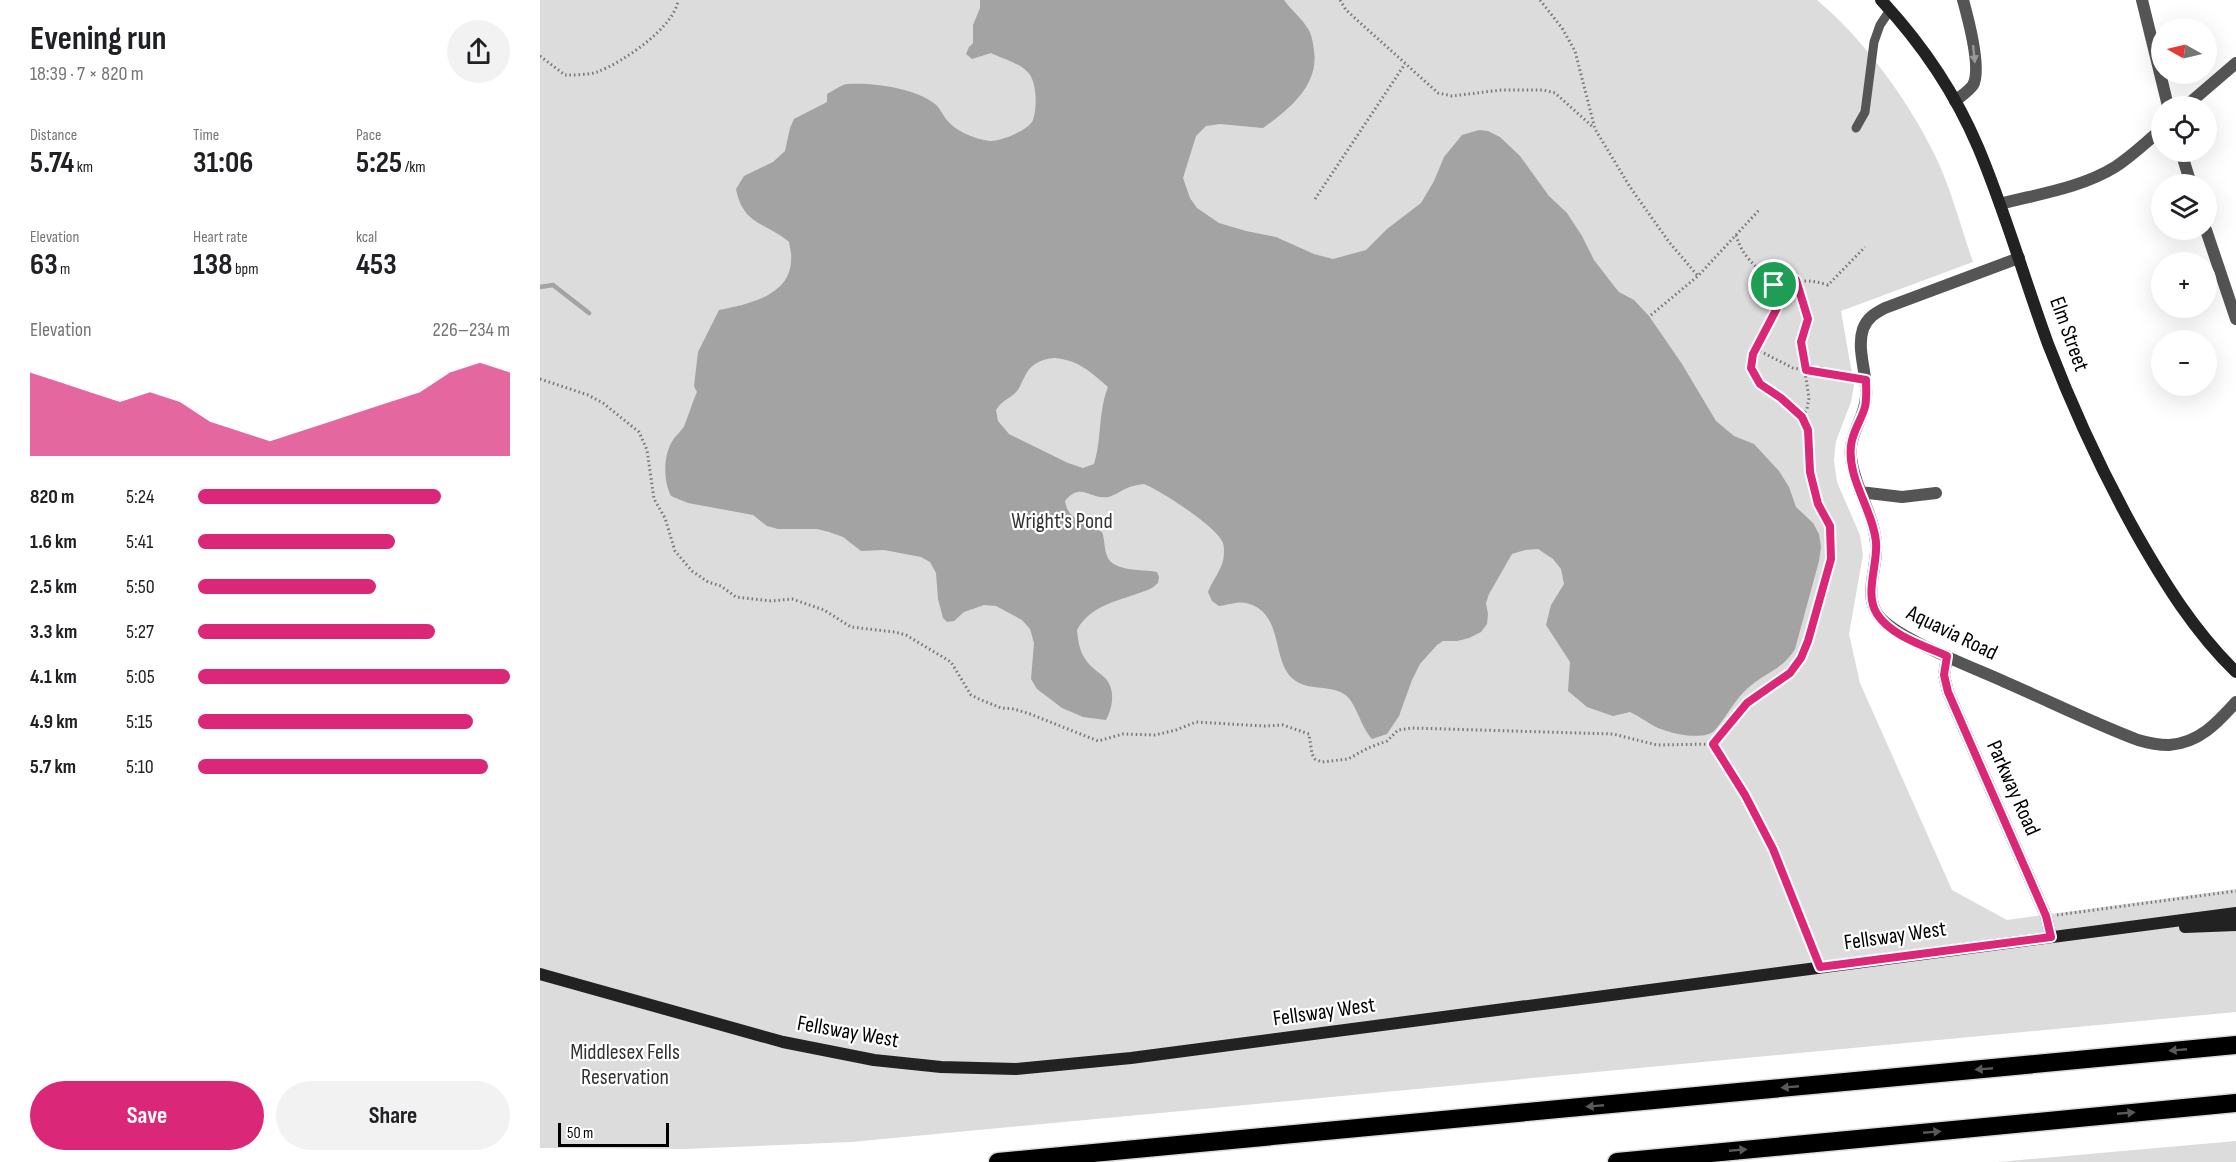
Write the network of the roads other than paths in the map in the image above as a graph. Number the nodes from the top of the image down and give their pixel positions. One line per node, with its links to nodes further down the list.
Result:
1 (1881, 0): 4 (main road, Elm Street)
2 (1963, 0): 8 (street, one-way to 8)
3 (2142, 0): 6 (street)
4 (1890, 10): 8 (main road, Elm Street); 9 (lane)
5 (2236, 63): 7 (street)
6 (2166, 96)
7 (2198, 96)
8 (1955, 101): 11 (main road, Elm Street)
9 (1856, 128)
10 (2151, 138): 11 (street)
11 (2000, 204): 13 (main road, Elm Street)
12 (2209, 240): 14 (street)
13 (2019, 258): 15 (street, Aquavia Road); 18 (main road, Elm Street)
14 (2236, 320)
15 (1860, 492): 16 (street); 17 (street, Aquavia Road)
16 (1936, 493)
17 (1947, 656): 19 (street, Aquavia Road); 23 (street, Parkway Road)
18 (2236, 672)
19 (2236, 702)
20 (2236, 913): 22 (main road, Fellsway West)
21 (2236, 925): 22 (main road, Fellsway West)
22 (2120, 929): 23 (main road, Fellsway West)
23 (2051, 937): 24 (main road, Fellsway West)
24 (540, 974)
25 (2236, 1044): 27 (highway, one-way to 27)
26 (2236, 1103): 28 (highway, one-way to 26)
27 (998, 1162)
28 (1617, 1162)

